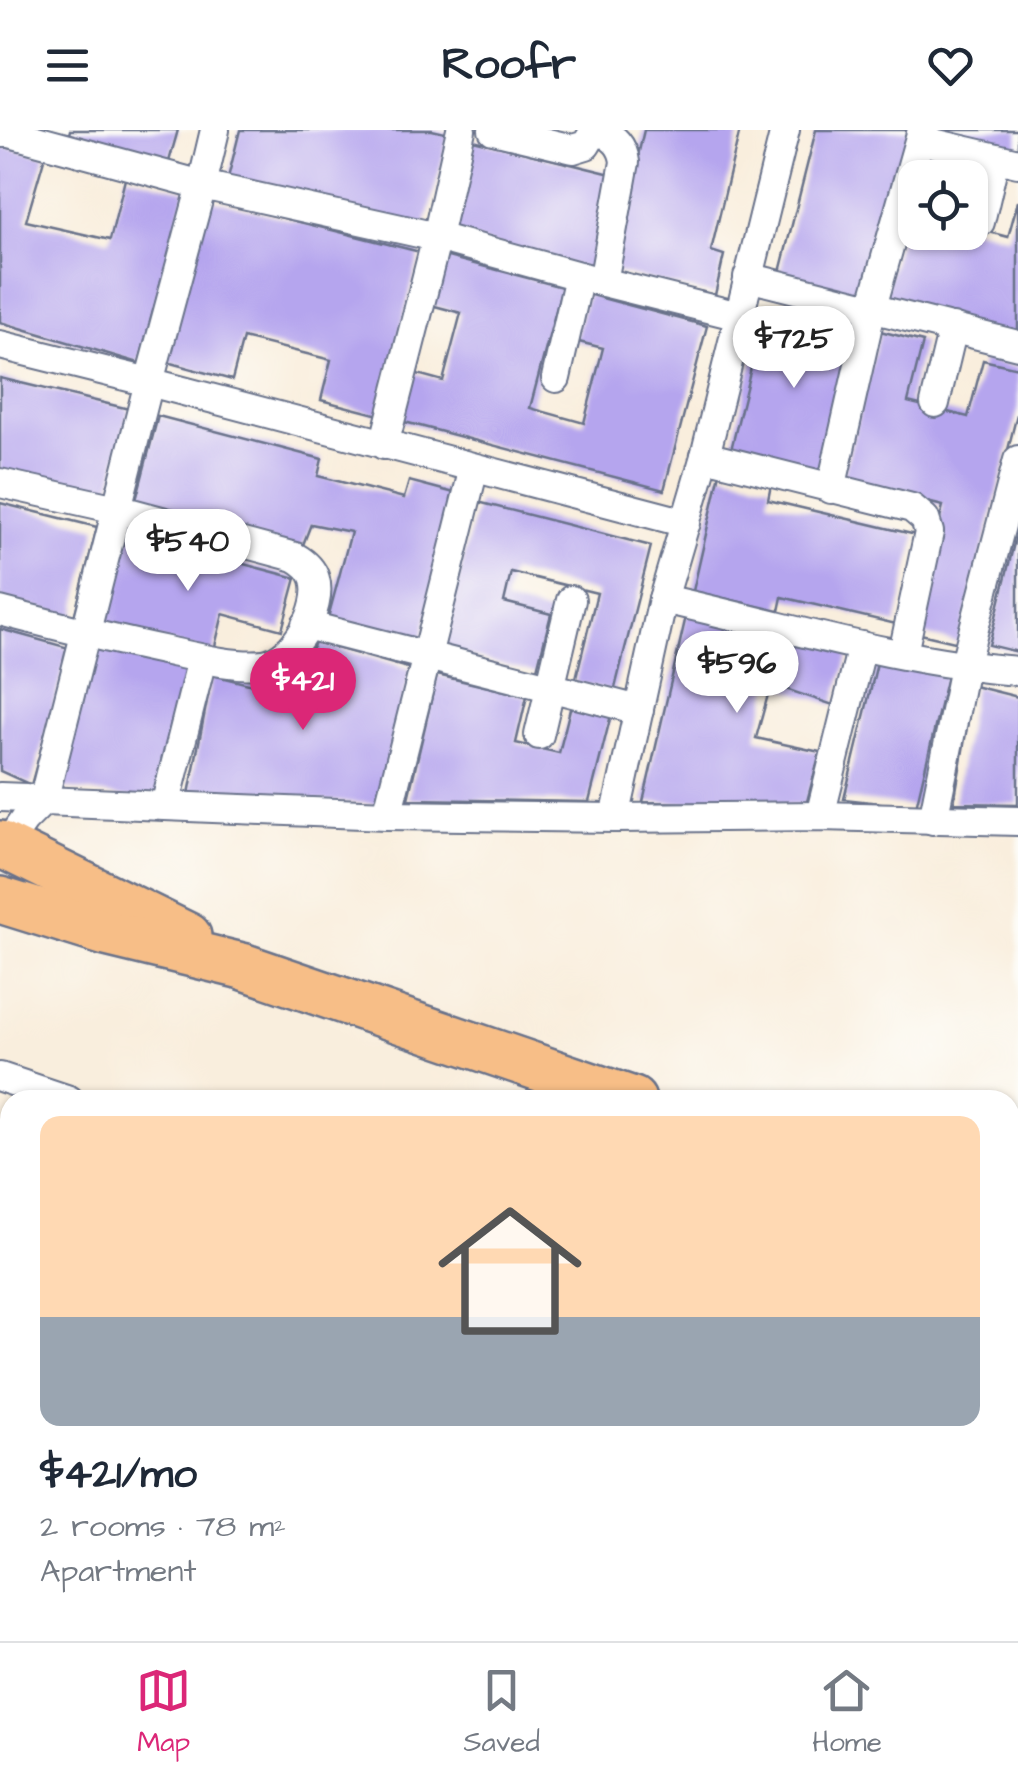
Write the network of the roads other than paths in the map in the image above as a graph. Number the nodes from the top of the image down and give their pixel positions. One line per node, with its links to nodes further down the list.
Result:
1 (215, 130): 9 (street)
2 (461, 130): 11 (street)
3 (493, 130): 4 (street)
4 (597, 130): 13 (street)
5 (785, 130): 12 (street)
6 (0, 133): 9 (street)
7 (921, 135): 8 (street); 14 (street)
8 (1007, 160): 10 (street)
9 (202, 186): 11 (street); 20 (street)
10 (988, 204)
11 (437, 237): 13 (street); 22 (street)
12 (748, 276): 14 (street); 15 (street)
13 (591, 279): 15 (street); 19 (street)
14 (872, 307): 16 (street); 27 (street)
15 (738, 316): 23 (street)
16 (953, 328): 17 (street); 21 (street)
17 (1018, 344)
18 (0, 345): 20 (street)
19 (556, 378)
20 (150, 382): 22 (street); 28 (street)
21 (935, 403)
22 (384, 445): 25 (street)
23 (705, 456): 27 (street); 29 (street)
24 (1018, 460): 39 (street)
25 (474, 468): 29 (street); 37 (street)
26 (0, 483): 28 (street)
27 (831, 490): 36 (street)
28 (117, 509): 33 (street); 34 (street)
29 (686, 522): 30 (street)
30 (664, 599): 35 (street); 42 (street)
31 (570, 600): 41 (street)
32 (0, 610): 34 (street)
33 (306, 625): 37 (street); 38 (street)
34 (85, 634): 38 (street); 45 (street)
35 (862, 646): 36 (street); 49 (street)
36 (903, 654): 39 (street)
37 (427, 655): 41 (street); 48 (street)
38 (202, 659): 47 (street)
39 (964, 667): 40 (street); 51 (street)
40 (1018, 672)
41 (551, 687): 42 (street); 43 (street)
42 (639, 710): 50 (street)
43 (540, 735)
44 (0, 775): 45 (street)
45 (44, 797): 46 (street); 47 (street); 53 (street)
46 (0, 798)
47 (165, 806): 48 (street)
48 (387, 815): 50 (street)
49 (820, 816): 50 (street); 51 (street)
50 (615, 818)
51 (933, 820): 52 (street)
52 (1018, 821)
53 (2, 855): 55 (main road)
54 (0, 900): 55 (main road)
55 (242, 966): 58 (main road)
56 (0, 1078): 57 (street)
57 (38, 1090)
58 (605, 1090)

